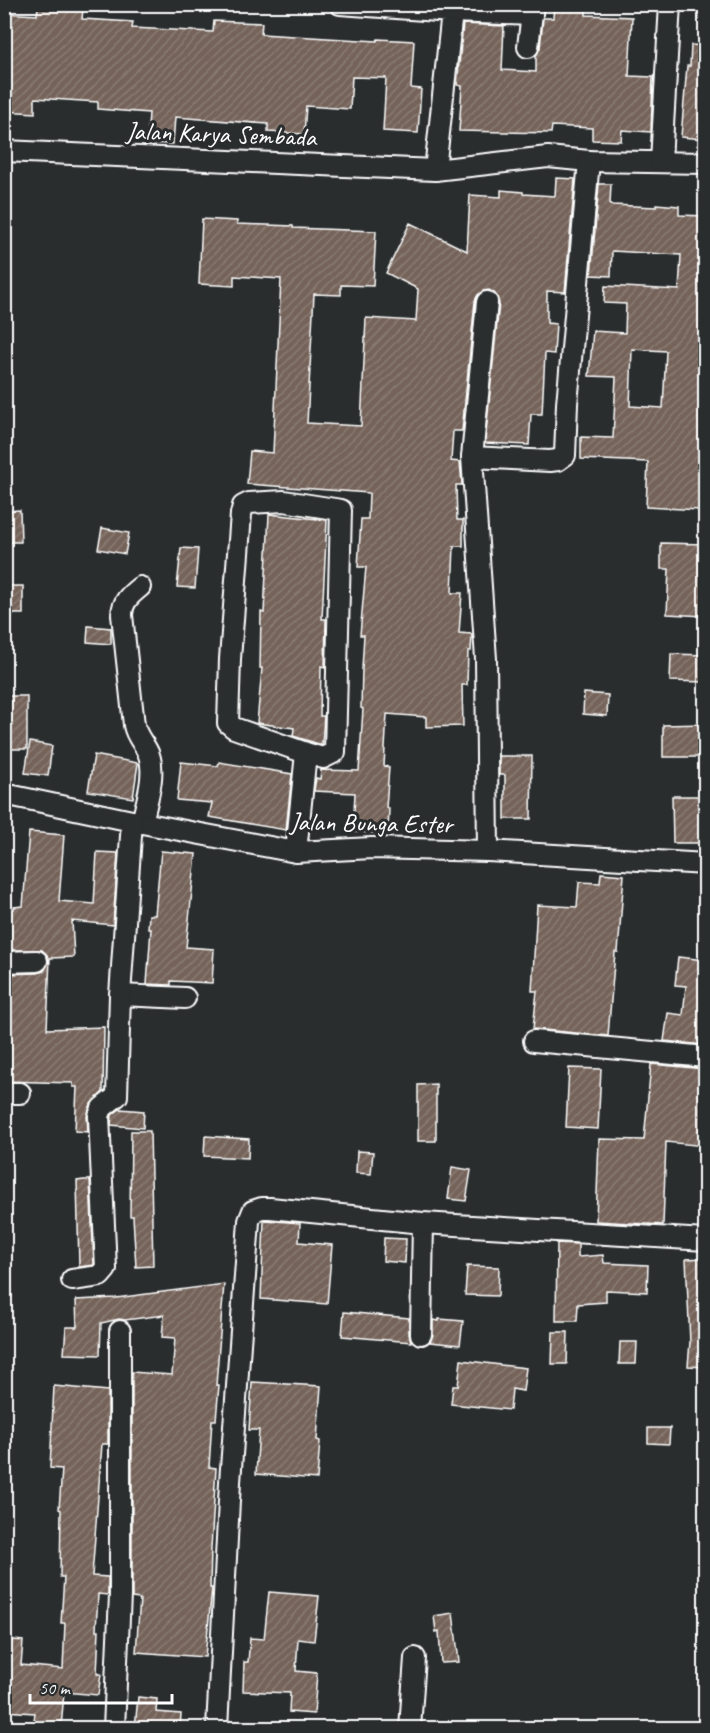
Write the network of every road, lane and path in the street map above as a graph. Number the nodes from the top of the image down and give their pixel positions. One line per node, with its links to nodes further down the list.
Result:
1 (340, 4): 3 (street)
2 (670, 4): 7 (street)
3 (453, 8): 4 (street); 10 (street)
4 (532, 10): 5 (street)
5 (528, 47)
6 (4, 151): 10 (street, Jalan Karya Sembada)
7 (662, 161): 8 (street, Jalan Karya Sembada); 9 (street, Jalan Karya Sembada)
8 (589, 162): 10 (street, Jalan Karya Sembada); 12 (street)
9 (705, 163)
10 (435, 170)
11 (487, 302): 12 (street)
12 (472, 457): 18 (street)
13 (140, 587): 16 (street)
14 (306, 753): 14 (street); 17 (street)
15 (4, 794): 16 (street, Jalan Bunga Ester)
16 (137, 822): 17 (street, Jalan Bunga Ester); 22 (street)
17 (296, 852): 18 (street, Jalan Bunga Ester)
18 (488, 852): 19 (street, Jalan Bunga Ester)
19 (705, 864)
20 (37, 961): 21 (street)
21 (4, 962)
22 (120, 995): 23 (street); 28 (street)
23 (185, 998)
24 (534, 1041): 25 (street)
25 (705, 1057)
26 (423, 1223): 27 (street); 30 (street); 33 (street)
27 (705, 1240)
28 (72, 1280)
29 (120, 1331): 32 (street)
30 (421, 1334)
31 (415, 1658): 34 (street)
32 (114, 1728)
33 (217, 1728)
34 (410, 1728)

